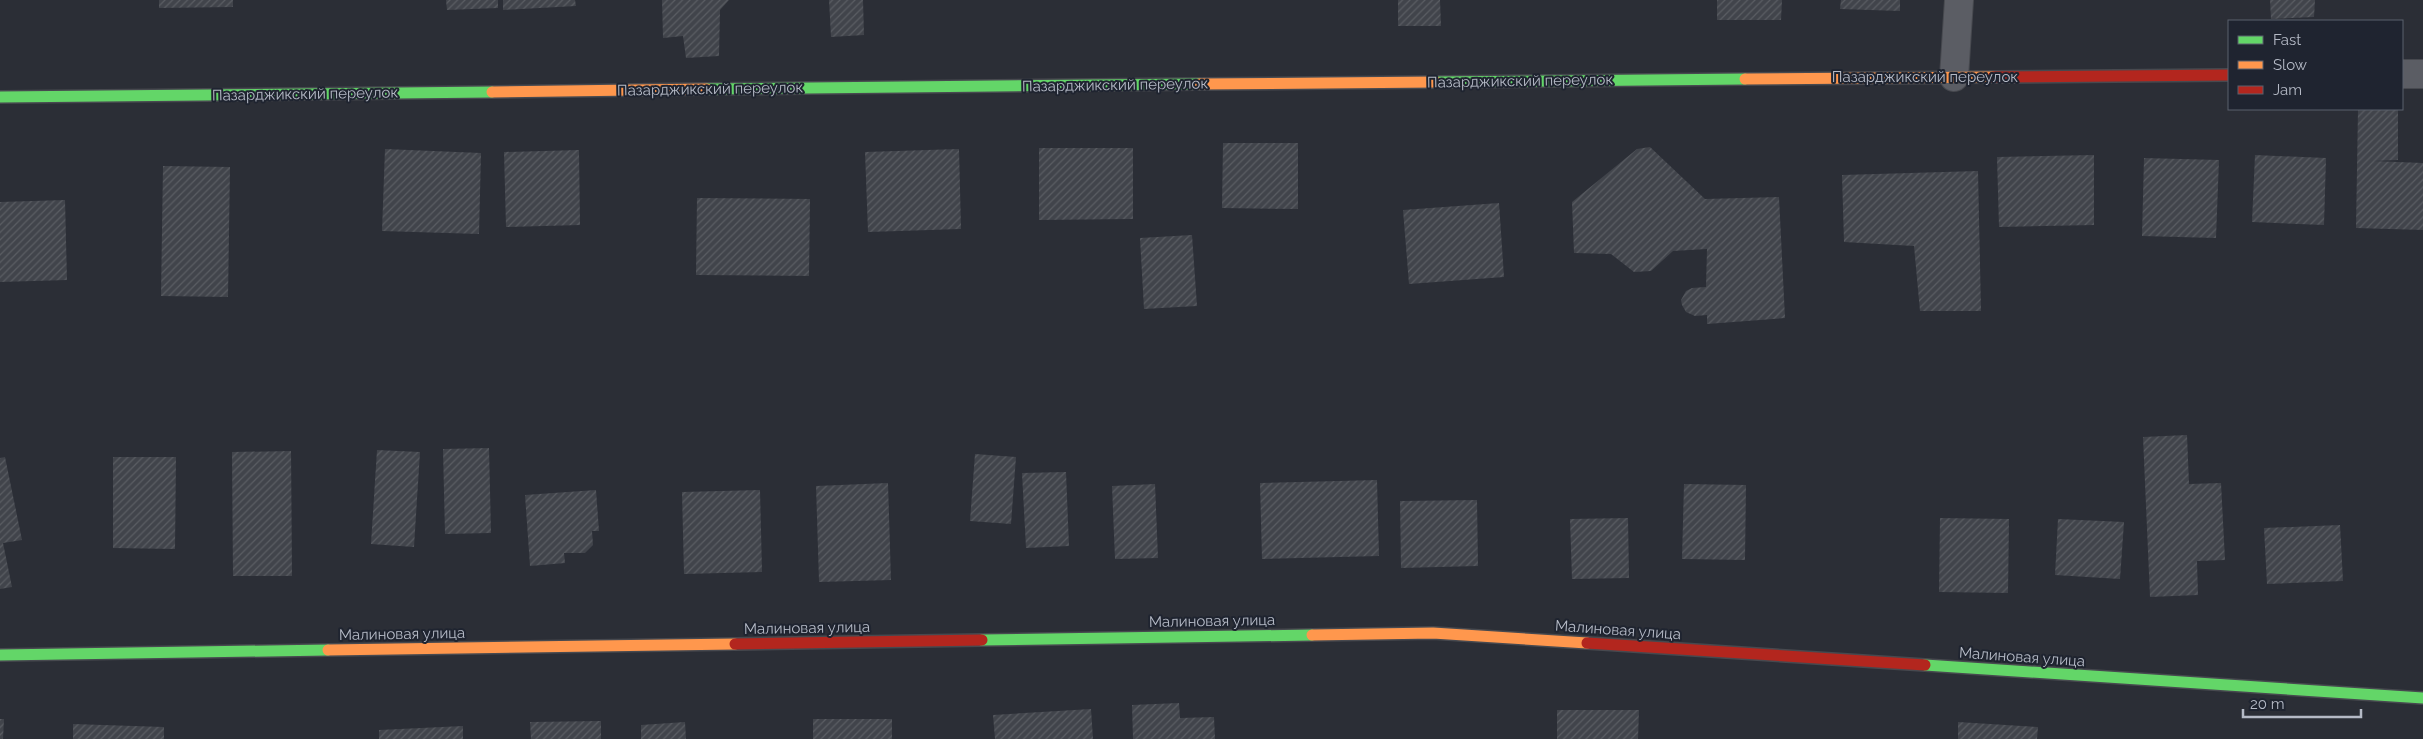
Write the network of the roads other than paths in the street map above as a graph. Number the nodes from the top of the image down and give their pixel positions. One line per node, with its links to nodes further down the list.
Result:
1 (1960, 0): 5 (street)
2 (2403, 74): 3 (street)
3 (2423, 74)
4 (2228, 75): 5 (street, Пазарджикский переулок)
5 (1954, 77): 6 (street, Пазарджикский переулок)
6 (0, 97)
7 (0, 655): 8 (street, Малиновая улица)
8 (2423, 698)

